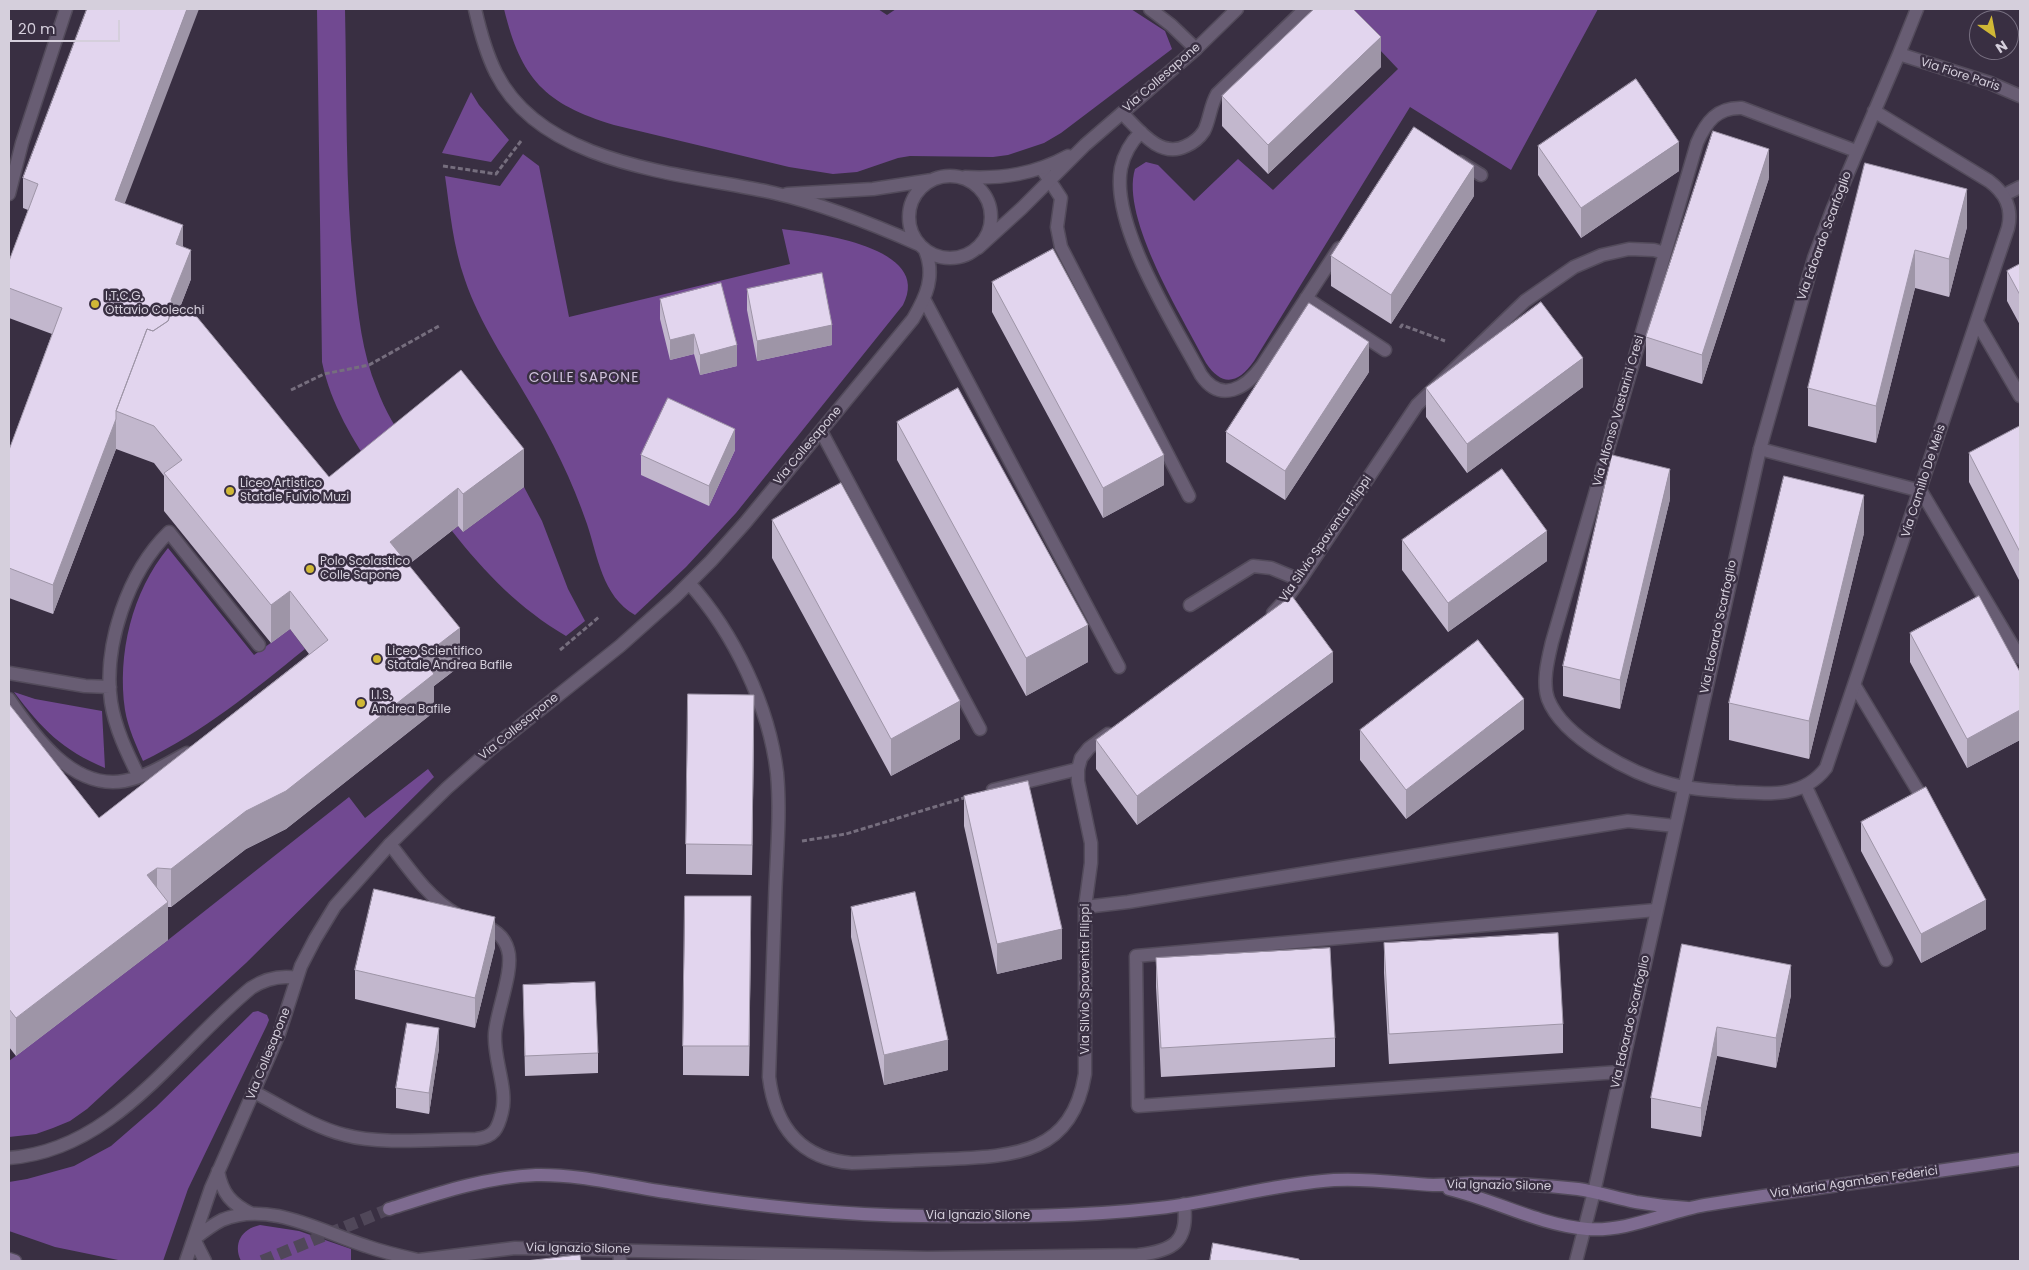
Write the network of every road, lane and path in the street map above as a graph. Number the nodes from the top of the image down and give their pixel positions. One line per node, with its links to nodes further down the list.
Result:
1 (66, 9): 24 (street)
2 (475, 9): 25 (street)
3 (1150, 9): 7 (street)
4 (1237, 9): 7 (street, Via Collesapone)
5 (1305, 9): 12 (street)
6 (1917, 9): 8 (street, Via Edoardo Scarfoglio)
7 (1196, 49): 11 (street, Via Collesapone)
8 (1899, 54): 9 (street, Via Fiore Paris); 10 (street, Via Edoardo Scarfoglio)
9 (2020, 96)
10 (1874, 112): 15 (street, Via Edoardo Scarfoglio); 26 (street)
11 (1122, 113): 12 (street); 13 (street, Via Collesapone)
12 (1141, 132): 31 (street)
13 (1085, 145): 18 (street, Via Collesapone); 21 (street, Via Collesapone)
14 (516, 147): 17 (path)
15 (1856, 151): 30 (street, Via Alfonso Vastarini Cresi); 40 (street, Via Edoardo Scarfoglio)
16 (1448, 154): 19 (street)
17 (443, 166)
18 (1042, 169): 20 (street, Via Collesapone); 21 (street)
19 (1481, 175)
20 (954, 176): 22 (street); 29 (street)
21 (1050, 179): 29 (street, Via Collesapone); 42 (street)
22 (934, 180): 25 (street); 28 (street)
23 (2020, 187): 26 (street)
24 (9, 194)
25 (775, 194): 28 (street)
26 (2004, 195): 33 (street, Via Camillo De Meis)
27 (1344, 240): 31 (street)
28 (922, 248): 29 (street); 32 (street, Via Collesapone)
29 (978, 248)
30 (1664, 253): 36 (street, Via Silvio Spaventa Filippi); 61 (street, Via Alfonso Vastarini Cresi)
31 (1306, 298): 35 (street)
32 (924, 299): 39 (street, Via Collesapone); 51 (street)
33 (1977, 322): 38 (street); 41 (street, Via Camillo De Meis)
34 (439, 326): 37 (path)
35 (1385, 350): 36 (path)
36 (1434, 387): 43 (street, Via Silvio Spaventa Filippi)
37 (291, 390)
38 (2020, 396)
39 (821, 431): 44 (street, Via Collesapone); 57 (street)
40 (1760, 449): 41 (street); 61 (street, Via Edoardo Scarfoglio)
41 (1921, 490): 50 (street); 53 (street, Via Camillo De Meis)
42 (1190, 496)
43 (1300, 580): 45 (street); 47 (street, Via Silvio Spaventa Filippi)
44 (689, 583): 66 (street, Via Collesapone); 67 (street, Via Silvio Spaventa Filippi)
45 (1190, 605)
46 (599, 617): 49 (path)
47 (1262, 623)
48 (259, 645): 54 (street)
49 (560, 650)
50 (2020, 658)
51 (1119, 667)
52 (9, 673): 54 (street)
53 (1855, 686): 62 (street, Via Camillo De Meis); 64 (street)
54 (110, 687): 60 (street)
55 (9, 699): 60 (street)
56 (1120, 725): 59 (street)
57 (980, 728)
58 (199, 746): 60 (street)
59 (1078, 769): 63 (street); 68 (street, Via Silvio Spaventa Filippi)
60 (139, 777)
61 (1683, 787): 62 (street); 65 (street, Via Edoardo Scarfoglio)
62 (1806, 787): 70 (street)
63 (968, 797): 67 (path)
64 (1934, 820)
65 (1675, 826): 68 (street); 69 (street, Via Edoardo Scarfoglio)
66 (390, 844): 71 (street, Via Collesapone); 73 (street)
67 (777, 845): 68 (street, Via Silvio Spaventa Filippi)
68 (1085, 907)
69 (1656, 910): 72 (street, Via Edoardo Scarfoglio); 72 (street)
70 (1886, 960)
71 (297, 978): 73 (street, Via Collesapone); 74 (street)
72 (1619, 1072): 78 (street, Via Edoardo Scarfoglio)
73 (254, 1092): 76 (street, Via Collesapone)
74 (9, 1158)
75 (2020, 1159): 80 (street, Via Maria Agamben Federici)
76 (218, 1171): 82 (street); 84 (street, Via Collesapone)
77 (1434, 1185): 78 (street, Via Ignazio Silone); 79 (street, Via Ignazio Silone); 83 (street, Via Ignazio Silone)
78 (1594, 1192): 80 (street, Via Maria Agamben Federici); 83 (street, Via Edoardo Scarfoglio)
79 (1184, 1204): 81 (street, Via Ignazio Silone); 85 (street, Via Ignazio Silone)
80 (1688, 1208): 83 (street, Via Maria Agamben Federici)
81 (389, 1209)
82 (252, 1214): 84 (street); 90 (street, Via Ignazio Silone)
83 (1584, 1229): 91 (street, Via Edoardo Scarfoglio)
84 (194, 1239): 88 (street, Via Collesapone); 89 (street)
85 (619, 1255): 90 (street, Via Ignazio Silone)
86 (9, 1259): 87 (street)
87 (15, 1261)
88 (186, 1261)
89 (205, 1261)
90 (414, 1261)
91 (1576, 1261)

